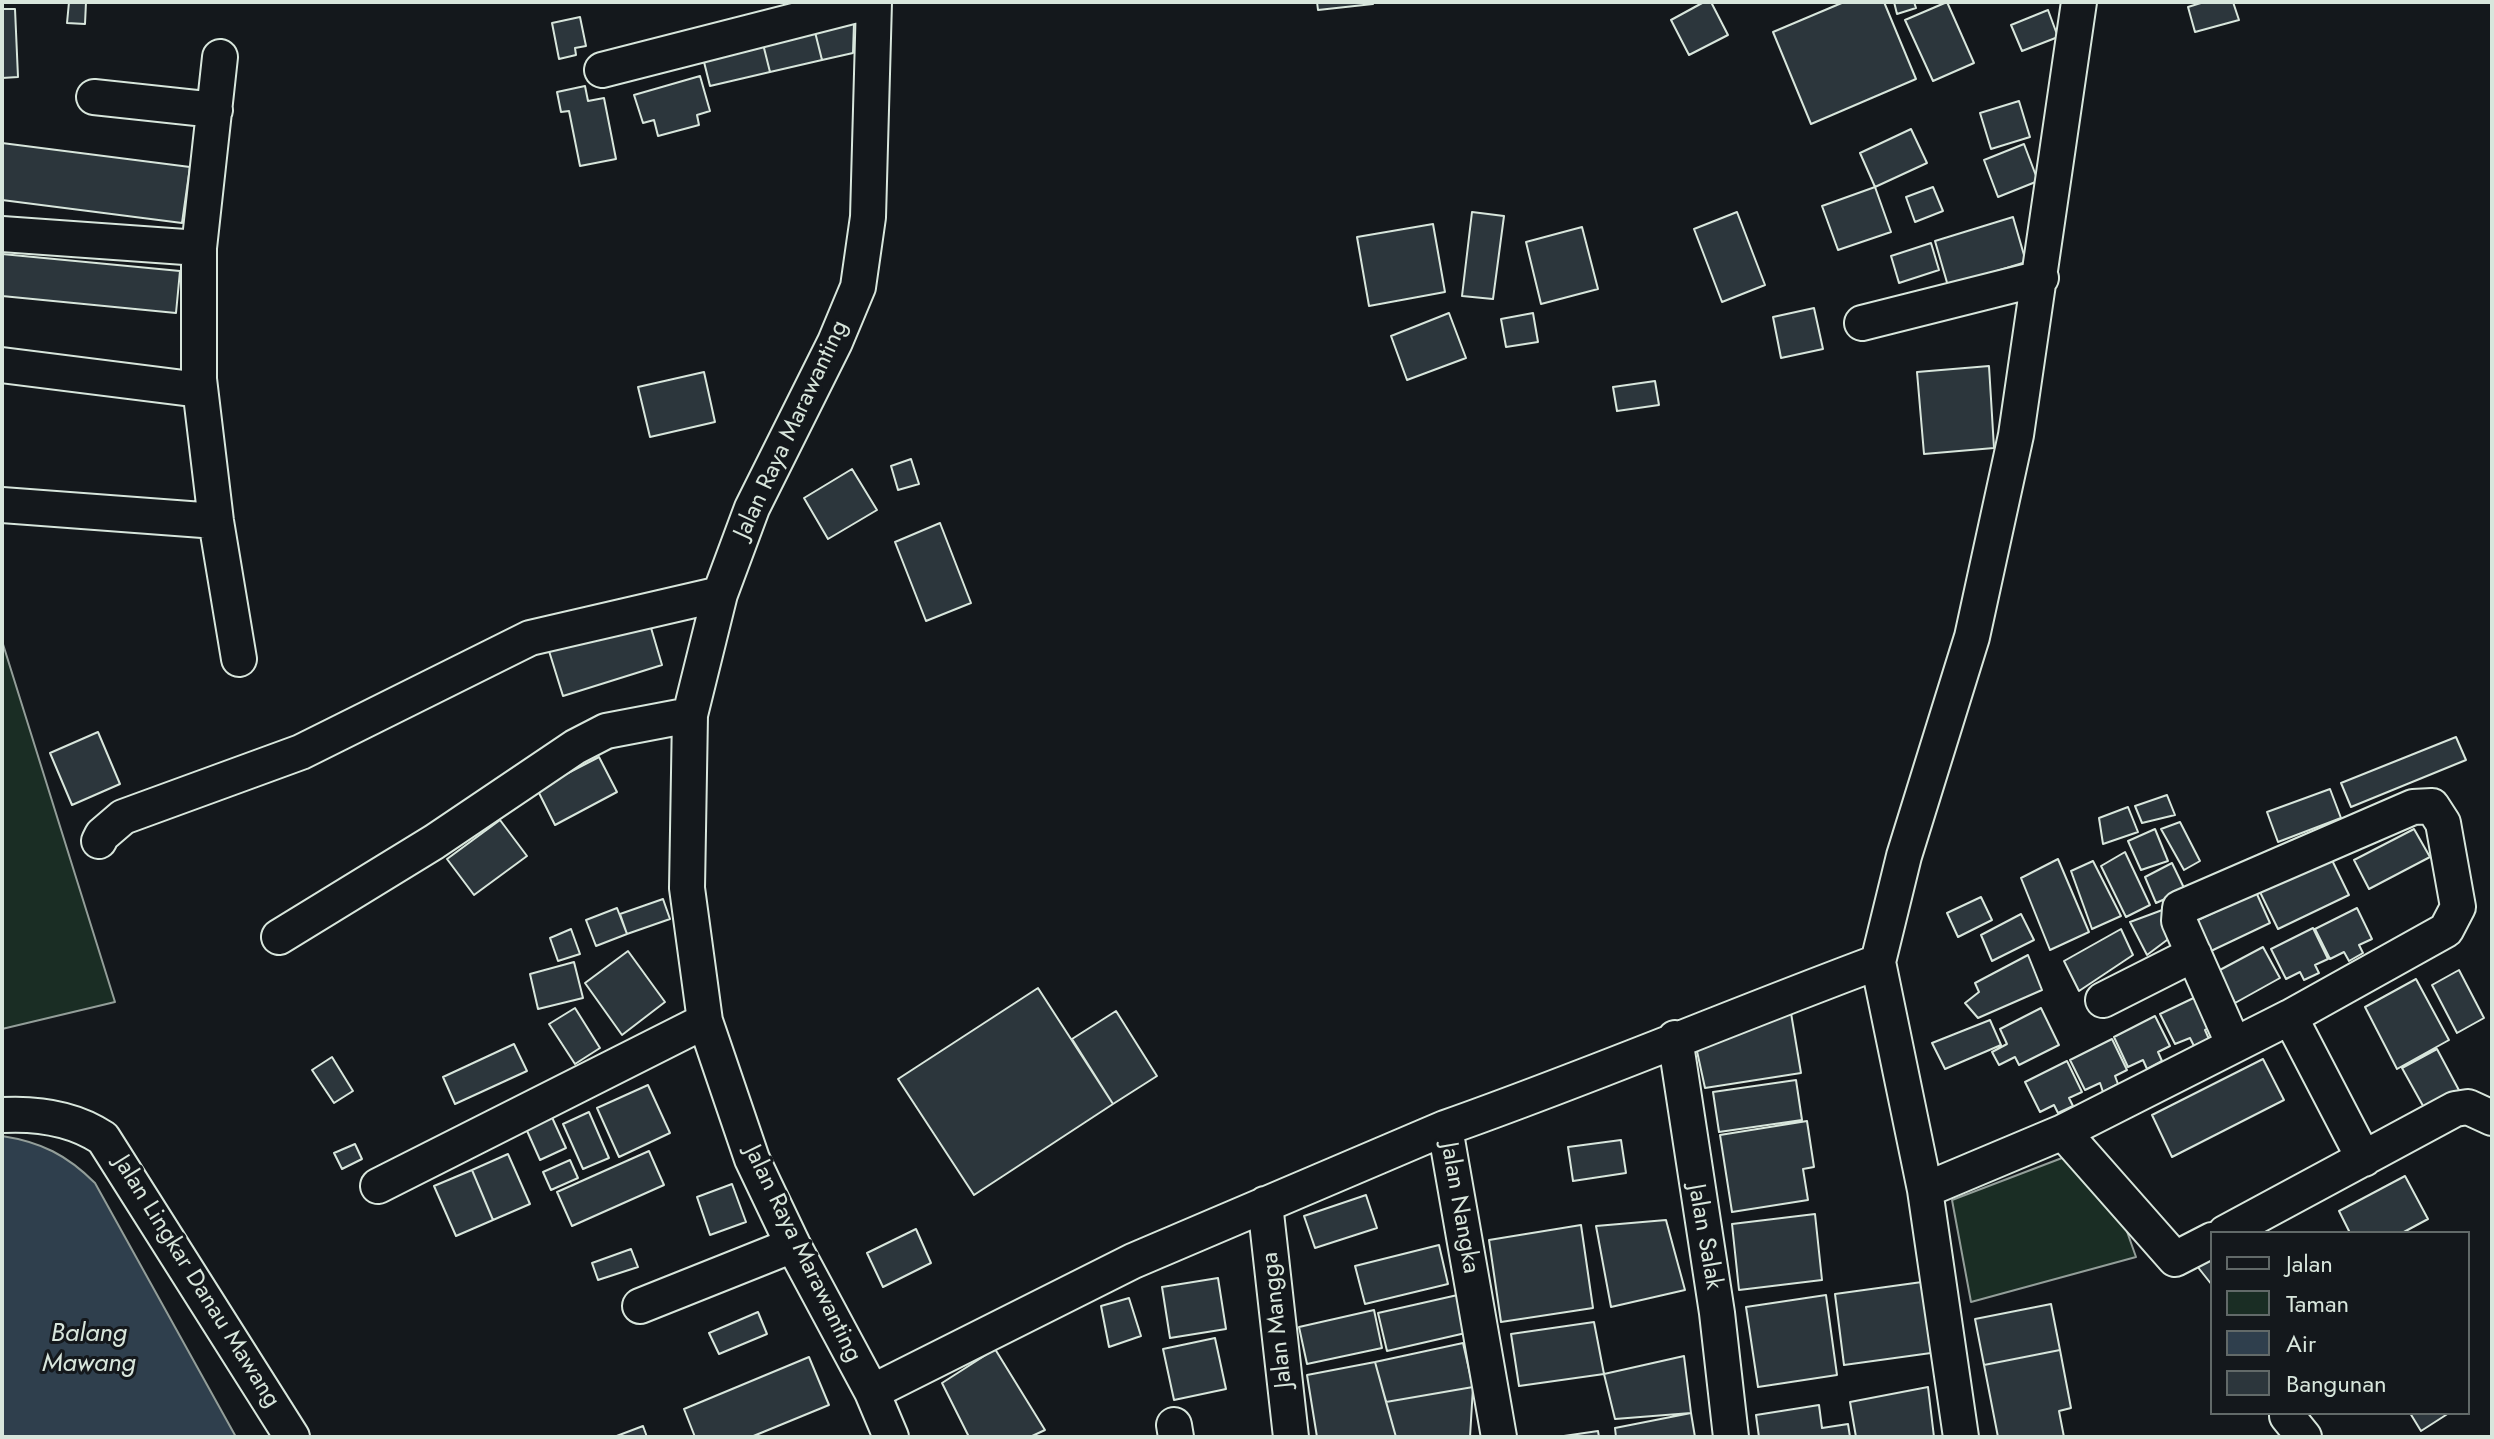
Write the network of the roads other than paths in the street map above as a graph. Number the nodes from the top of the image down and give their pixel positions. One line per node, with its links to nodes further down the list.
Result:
1 (871, 2): 4 (street); 15 (street, Jalan Raya Marawanting)
2 (2079, 2): 9 (street)
3 (220, 57): 6 (street)
4 (602, 70)
5 (94, 97): 6 (street)
6 (215, 110): 8 (street)
7 (2, 234): 8 (street)
8 (199, 248): 12 (street)
9 (2041, 278): 10 (street); 21 (street)
10 (1862, 323)
11 (2, 365): 12 (street)
12 (200, 390): 14 (street)
13 (2, 505): 14 (street)
14 (216, 521): 16 (street)
15 (720, 594): 17 (street, Jalan Raya Marawanting); 18 (street)
16 (239, 659)
17 (690, 715): 19 (street); 24 (street, Jalan Raya Marawanting)
18 (99, 841)
19 (279, 937)
20 (2194, 954): 22 (street); 23 (street); 26 (street)
21 (1878, 962): 25 (street, Jalan Nangka); 33 (street)
22 (2103, 1000)
23 (2290, 1017): 26 (street); 31 (street)
24 (705, 1021): 32 (street); 37 (street, Jalan Raya Marawanting)
25 (1675, 1038): 29 (street, Jalan Nangka); 44 (street, Jalan Salak)
26 (2233, 1043): 30 (street)
27 (2, 1115): 40 (street, Jalan Lingkar Danau Mawang)
28 (2492, 1118): 31 (street)
29 (1445, 1128): 34 (street); 43 (street, Jalan Nangka)
30 (2063, 1132): 33 (street); 36 (street)
31 (2364, 1159): 35 (street)
32 (378, 1186)
33 (1925, 1190): 45 (street)
34 (1265, 1204): 39 (street); 42 (street, Jalan Mangga)
35 (2229, 1231)
36 (2210, 1241)
37 (793, 1245): 38 (street); 39 (street, Jalan Raya Marawanting)
38 (640, 1306)
39 (872, 1392): 41 (street, Jalan Raya Marawanting)
40 (292, 1437)
41 (891, 1437)
42 (1291, 1437)
43 (1499, 1437)
44 (1731, 1437)
45 (1961, 1437)

